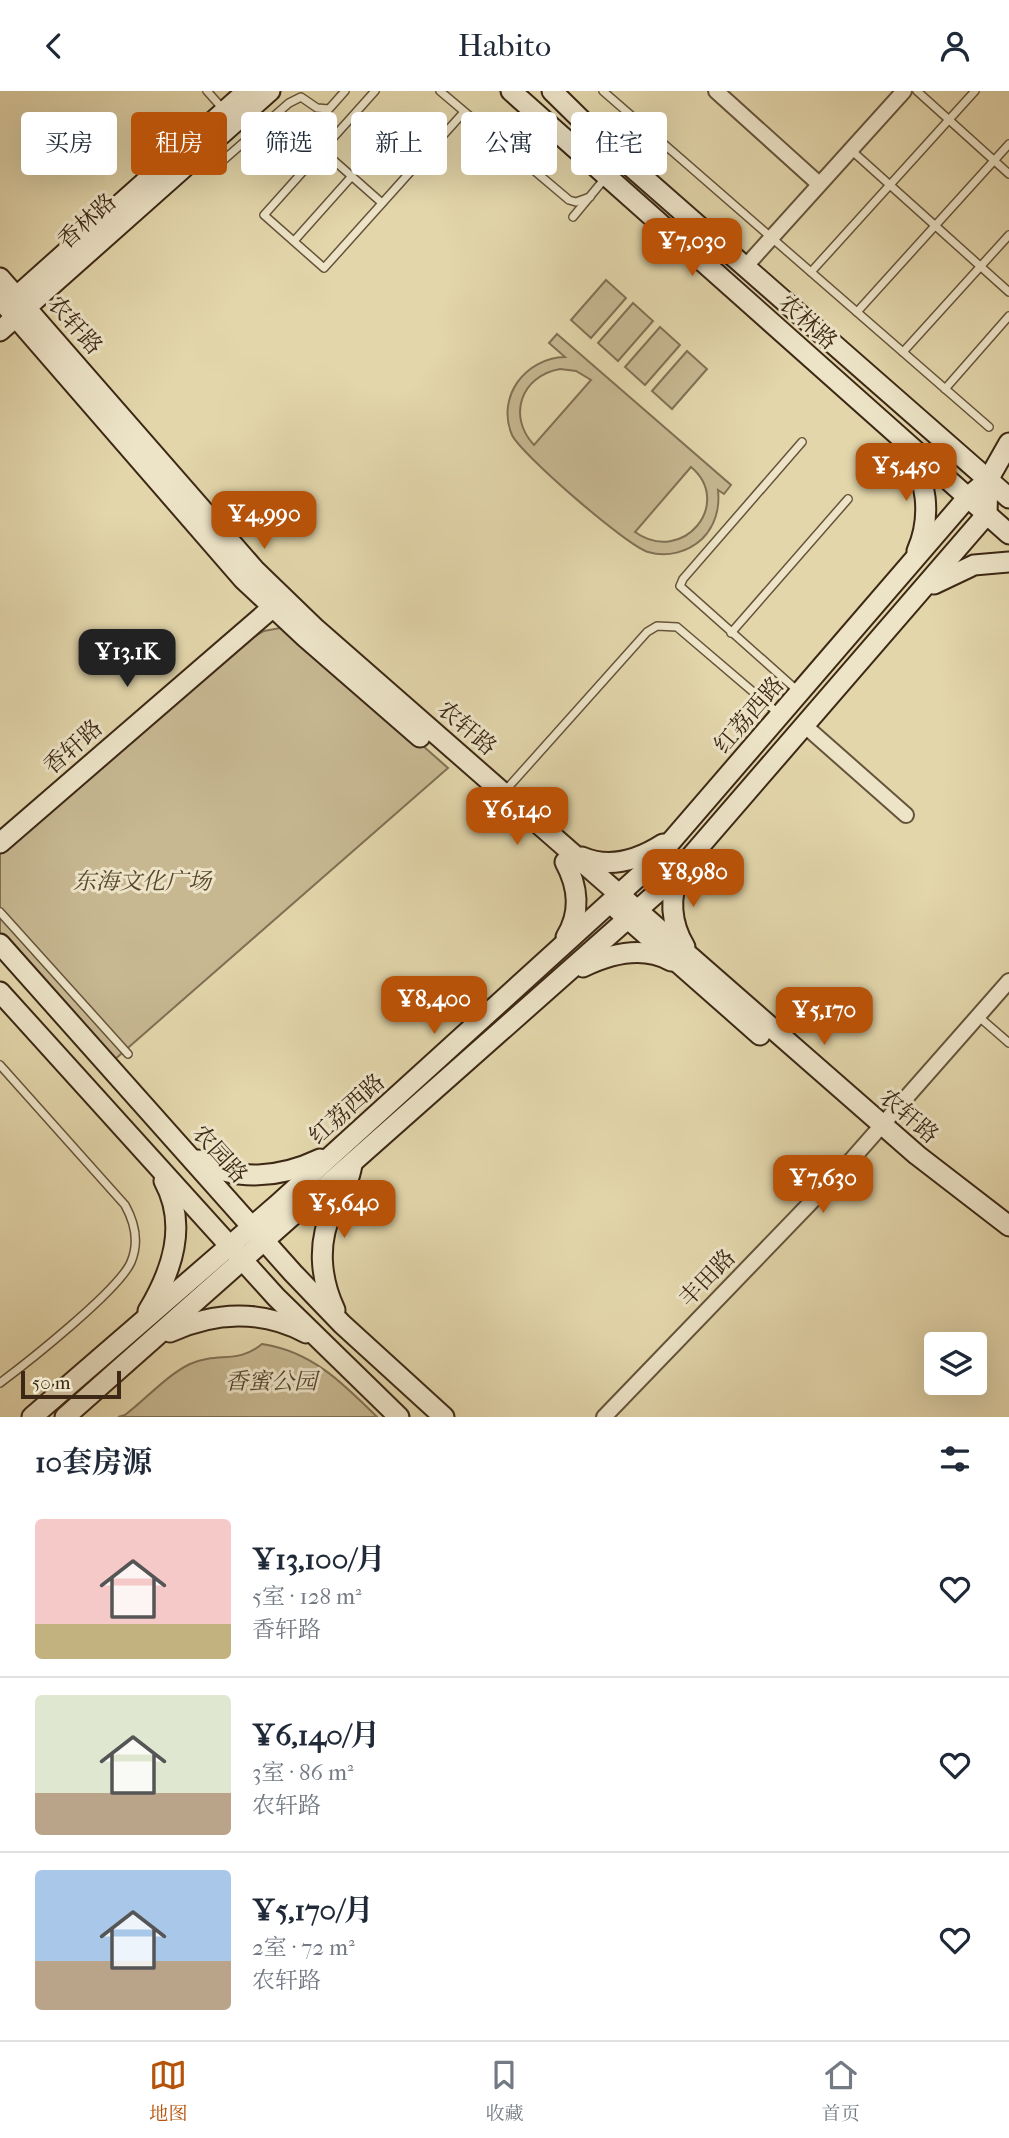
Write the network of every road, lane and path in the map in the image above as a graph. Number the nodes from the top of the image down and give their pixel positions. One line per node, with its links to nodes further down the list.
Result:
1 (207, 91): 13 (lane)
2 (270, 91): 13 (main road, 香林路)
3 (345, 91): 20 (lane)
4 (375, 91): 17 (lane)
5 (440, 91): 14 (lane)
6 (511, 91): 28 (main road, 农林路)
7 (552, 91): 39 (main road, 农林路)
8 (603, 91): 36 (lane)
9 (716, 91): 29 (street)
10 (904, 91): 19 (street)
11 (917, 91): 16 (lane)
12 (975, 91): 16 (lane)
13 (235, 102)
14 (464, 112)
15 (461, 115): 32 (lane)
16 (948, 120): 21 (lane); 30 (lane)
17 (337, 133)
18 (1009, 144): 21 (lane)
19 (851, 150): 29 (street); 30 (lane)
20 (227, 157)
21 (994, 161): 23 (lane); 34 (lane)
22 (337, 163): 27 (lane)
23 (1009, 174)
24 (162, 175): 43 (main road, 香林路)
25 (300, 175): 37 (lane)
26 (539, 175): 31 (lane)
27 (352, 176): 32 (lane); 37 (lane)
28 (607, 176): 31 (lane); 50 (main road, 农林路)
29 (820, 184): 36 (street)
30 (890, 185): 34 (lane); 40 (lane)
31 (590, 197): 33 (lane)
32 (382, 203): 37 (lane)
33 (573, 217)
34 (935, 226): 38 (lane); 44 (lane)
35 (1009, 235): 38 (lane)
36 (771, 237): 39 (street); 40 (lane)
37 (294, 241)
38 (980, 266): 42 (lane); 47 (lane)
39 (745, 267): 53 (main road, 农林路)
40 (811, 272): 44 (lane)
41 (0, 278): 43 (main road, 农轩路)
42 (1009, 292)
43 (11, 306): 46 (main road, 香林路); 61 (main road, 农轩路)
44 (857, 312): 47 (lane)
45 (1009, 316): 48 (lane)
46 (0, 331)
47 (903, 352): 48 (lane)
48 (945, 389): 49 (lane)
49 (989, 427)
50 (898, 434): 54 (main road, 农林路); 60 (main road)
51 (802, 442): 63 (lane)
52 (1009, 443): 53 (main road, 红荔西路)
53 (988, 479): 54 (main road, 红荔西路); 55 (main road, 农林路); 57 (main road, 红荔西路)
54 (968, 497): 57 (main road, 农林路); 60 (main road, 红荔西路)
55 (1009, 498)
56 (848, 499): 63 (lane)
57 (987, 515): 58 (main road, 农林路); 62 (main road, 红荔西路)
58 (1009, 534)
59 (1009, 562): 62 (main road)
60 (904, 572): 64 (main road, 红荔西路)
61 (272, 599): 67 (main road, 农轩路); 70 (main road, 香轩路); 72 (main road, 香轩路)
62 (914, 600): 66 (main road, 红荔西路)
63 (731, 633): 64 (lane)
64 (801, 693): 65 (main road, 红荔西路)
65 (781, 716): 67 (lane); 71 (main road, 红荔西路)
66 (804, 726): 68 (street); 74 (main road, 红荔西路)
67 (499, 797): 69 (lane); 73 (main road, 农轩路)
68 (906, 815)
69 (481, 823)
70 (0, 825)
71 (683, 829): 73 (main road); 75 (main road, 红荔西路)
72 (0, 843)
73 (570, 858): 75 (main road, 农轩路); 79 (main road)
74 (686, 861): 77 (main road, 红荔西路); 80 (main road)
75 (615, 898): 77 (main road, 农轩路); 79 (main road, 红荔西路)
76 (0, 912): 86 (lane)
77 (632, 914): 80 (main road, 农轩路); 81 (main road, 红荔西路)
78 (0, 944): 90 (main road, 农园路)
79 (558, 949): 89 (main road, 红荔西路)
80 (687, 963): 81 (main road); 88 (main road, 农轩路)
81 (557, 981): 92 (main road, 红荔西路)
82 (1009, 981): 84 (street, 丰田路)
83 (3, 1000): 91 (main road)
84 (978, 1016): 85 (lane); 88 (street, 丰田路)
85 (1009, 1043)
86 (128, 1053)
87 (0, 1065): 102 (lane)
88 (878, 1130): 93 (main road, 农轩路); 95 (main road, 农轩路); 107 (street, 丰田路)
89 (336, 1151): 90 (main road); 94 (main road, 红荔西路)
90 (187, 1154): 94 (main road, 农园路)
91 (155, 1165): 96 (main road); 99 (main road)
92 (352, 1165): 94 (main road, 红荔西路); 98 (main road)
93 (1009, 1226)
94 (259, 1234): 96 (main road, 红荔西路); 97 (main road, 红荔西路); 98 (main road, 农园路)
95 (1009, 1240)
96 (229, 1247): 97 (main road); 99 (main road, 红荔西路)
97 (243, 1261): 100 (main road, 红荔西路); 101 (main road)
98 (342, 1324): 106 (main road, 农园路)
99 (140, 1325): 100 (main road); 103 (main road, 红荔西路)
100 (153, 1340): 101 (main road); 104 (main road, 红荔西路)
101 (319, 1340): 105 (main road)
102 (0, 1383)
103 (32, 1417)
104 (65, 1417)
105 (399, 1417)
106 (444, 1417)
107 (604, 1417)

